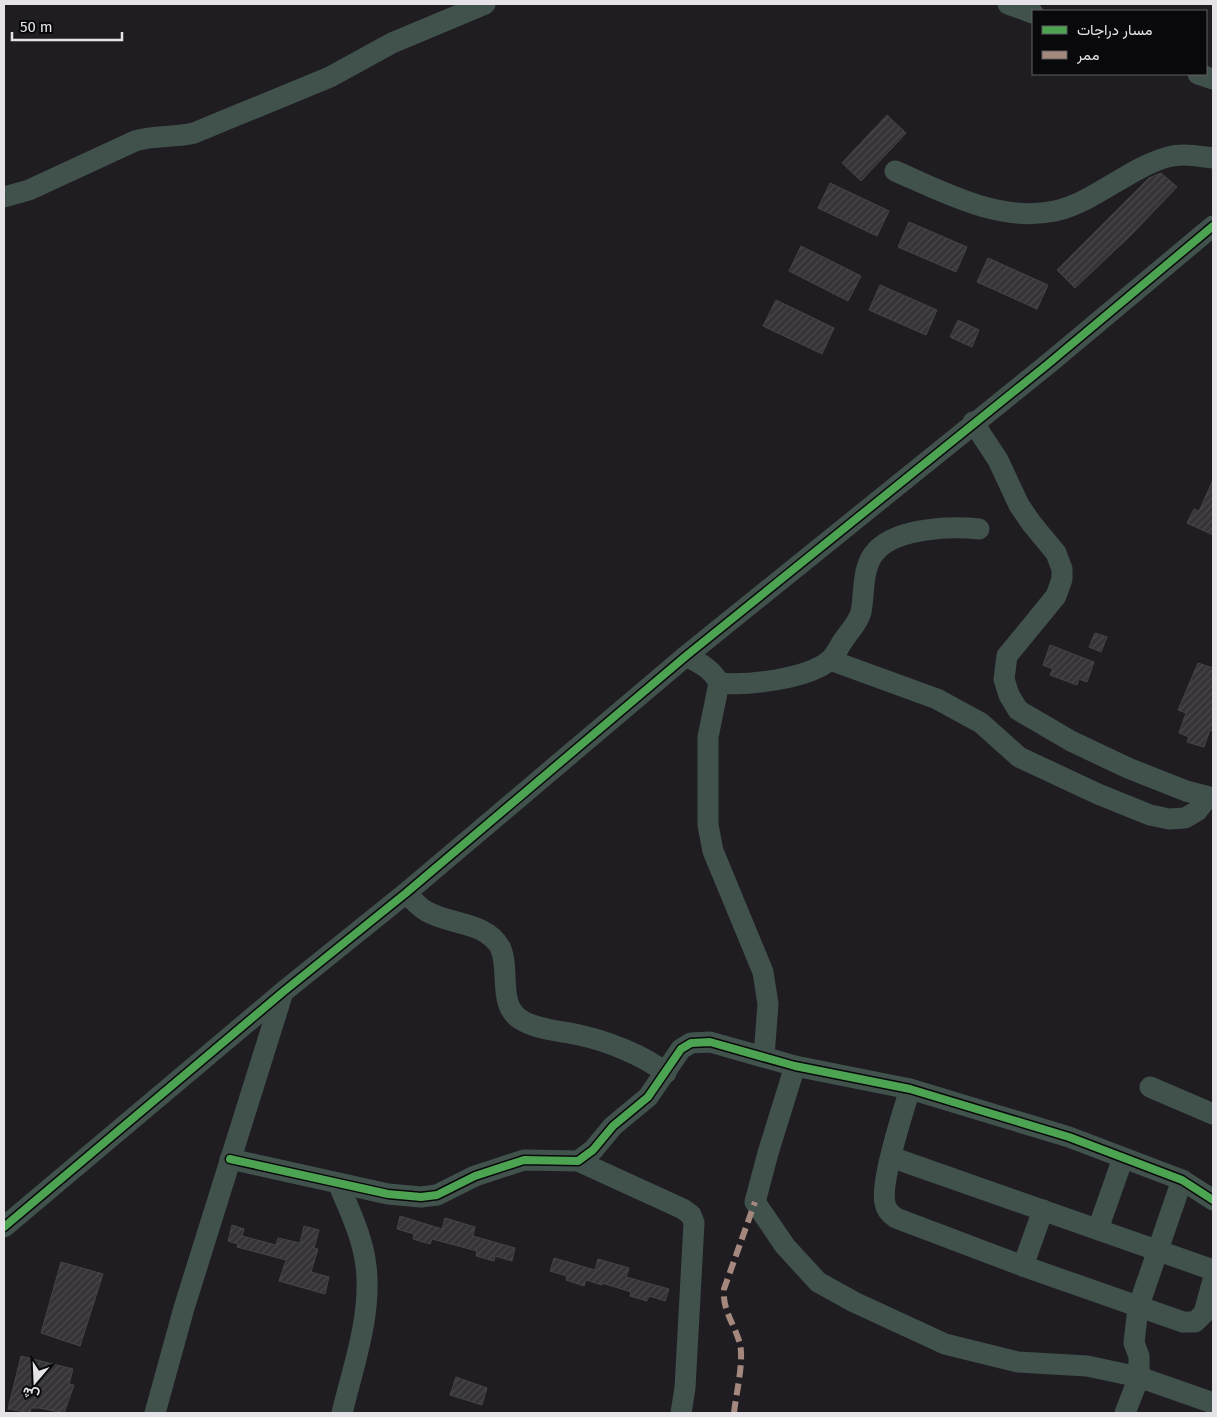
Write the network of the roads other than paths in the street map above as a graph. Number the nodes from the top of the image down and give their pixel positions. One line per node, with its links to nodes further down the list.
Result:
1 (485, 4): 8 (street)
2 (1008, 4): 3 (street)
3 (1032, 13)
4 (1201, 75): 5 (street)
5 (1213, 79)
6 (1213, 158): 7 (street)
7 (895, 172)
8 (4, 197)
9 (1213, 226): 10 (street)
10 (973, 422): 12 (street); 15 (street)
11 (979, 530): 13 (street)
12 (686, 656): 14 (street); 16 (street)
13 (830, 660): 14 (street); 15 (street)
14 (719, 684): 18 (street)
15 (1211, 798)
16 (406, 893): 17 (street); 20 (street)
17 (283, 992): 26 (street); 32 (street)
18 (764, 1056): 19 (street); 20 (street)
19 (795, 1066): 22 (street); 39 (street)
20 (666, 1073): 27 (street)
21 (1150, 1087): 23 (street)
22 (910, 1089): 24 (street); 25 (street)
23 (1213, 1114)
24 (891, 1157): 31 (street); 35 (street)
25 (1123, 1158): 28 (street); 33 (street)
26 (230, 1160): 29 (street); 41 (street)
27 (578, 1161): 29 (street); 43 (street)
28 (1182, 1180): 30 (street); 34 (street)
29 (338, 1182): 42 (street)
30 (1213, 1200)
31 (1043, 1210): 33 (street); 35 (street)
32 (4, 1227)
33 (1098, 1229): 34 (street)
34 (1158, 1250): 36 (street); 38 (street)
35 (1023, 1266): 38 (street)
36 (1213, 1270)
37 (1213, 1280): 38 (street)
38 (1138, 1308): 39 (street)
39 (1139, 1377): 40 (street); 44 (street)
40 (1213, 1403)
41 (156, 1413)
42 (342, 1413)
43 (681, 1413)
44 (1125, 1413)

